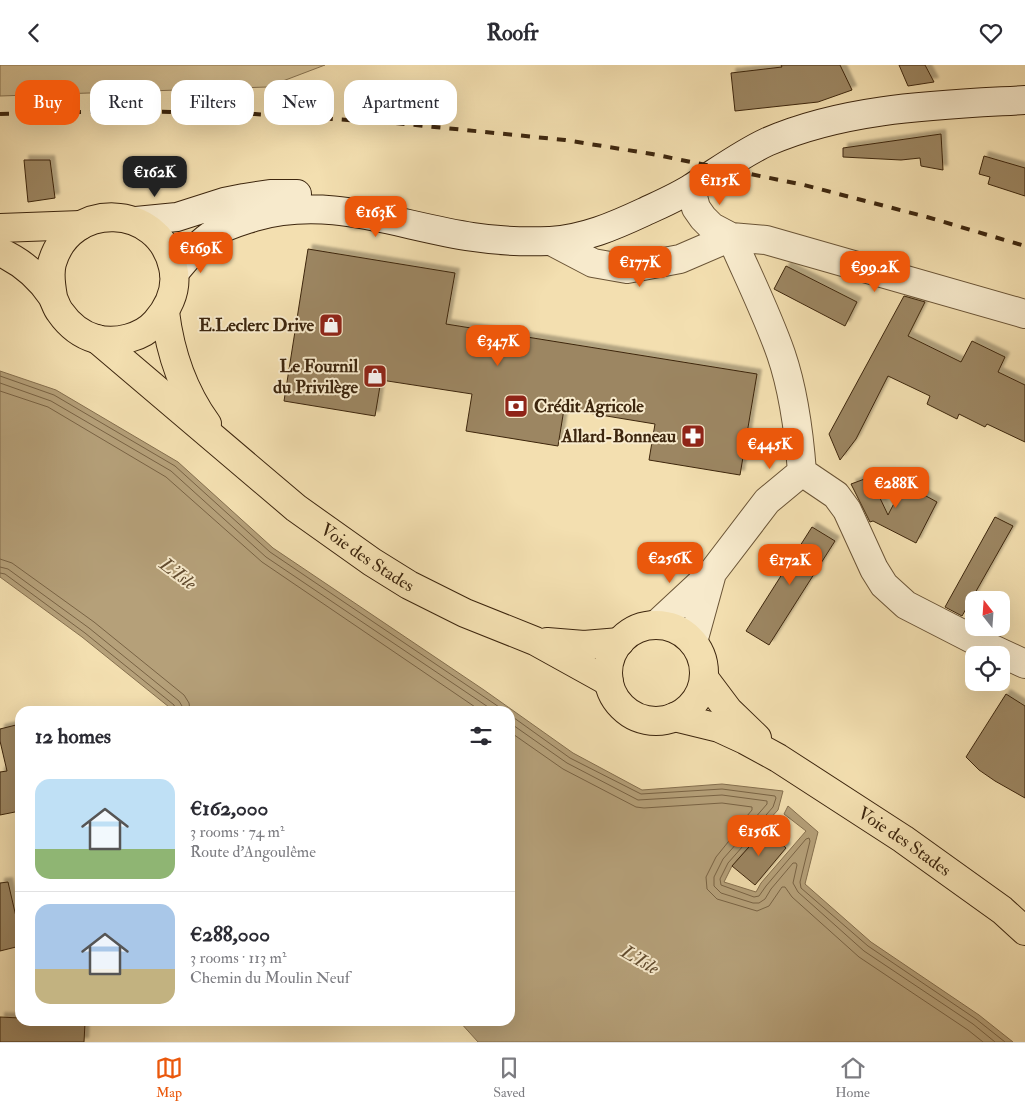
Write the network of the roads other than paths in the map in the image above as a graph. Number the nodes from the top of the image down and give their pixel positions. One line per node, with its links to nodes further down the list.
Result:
1 (1025, 100): 2 (main road)
2 (691, 189): 3 (main road); 7 (main road)
3 (640, 214): 4 (main road); 8 (main road)
4 (136, 221): 5 (main road); 10 (main road)
5 (81, 225): 6 (main road); 11 (main road)
6 (0, 228)
7 (731, 237): 8 (main road); 13 (main road); 16 (main road)
8 (551, 241): 10 (main road)
9 (0, 252): 11 (main road)
10 (174, 273): 12 (main road)
11 (52, 297): 14 (main road)
12 (165, 312): 14 (main road); 15 (main road, Voie des Stades)
13 (1025, 314)
14 (97, 339): 15 (main road, Voie des Stades)
15 (219, 441): 19 (main road, Voie des Stades)
16 (802, 472): 17 (main road); 22 (main road)
17 (712, 573): 18 (main road); 21 (main road)
18 (656, 625): 20 (main road); 21 (main road)
19 (535, 641): 20 (main road, Voie des Stades); 24 (main road, Voie des Stades)
20 (620, 642): 24 (main road)
21 (693, 642): 23 (main road)
22 (1025, 665)
23 (704, 678): 25 (main road); 26 (main road, Voie des Stades)
24 (609, 682): 25 (main road)
25 (674, 717): 26 (main road, Voie des Stades)
26 (778, 758): 27 (main road, Voie des Stades)
27 (1025, 931)

